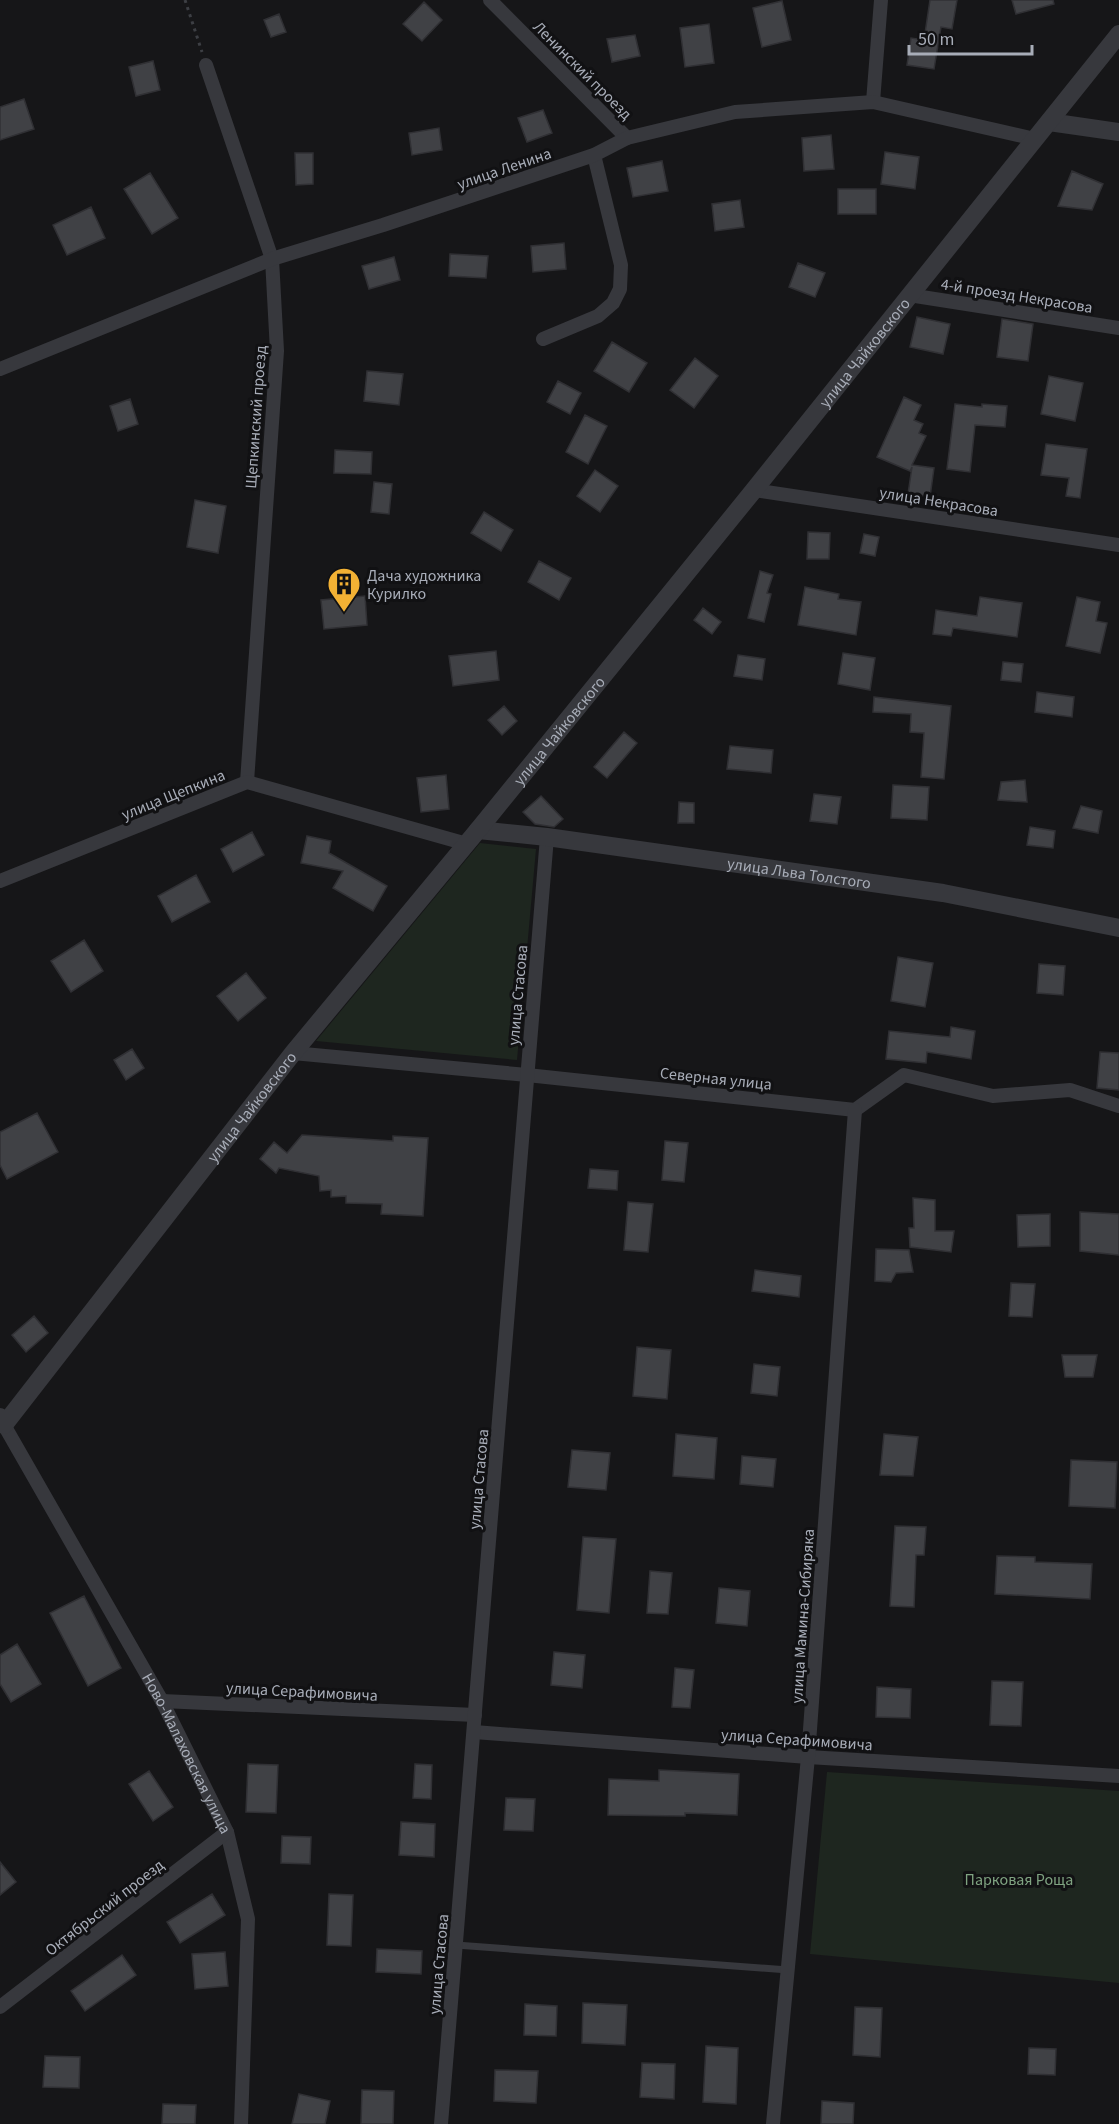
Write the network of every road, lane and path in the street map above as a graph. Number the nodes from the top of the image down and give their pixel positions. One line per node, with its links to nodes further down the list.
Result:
1 (185, 0): 5 (path)
2 (490, 0): 9 (street, Ленинский проезд)
3 (881, 0): 6 (street)
4 (1119, 34): 7 (street, улица Чайковского)
5 (206, 65): 12 (street, Щепкинский проезд)
6 (873, 102): 9 (street, улица Ленина); 10 (street, улица Ленина)
7 (1049, 122): 8 (street); 10 (street, улица Чайковского)
8 (1119, 132)
9 (627, 138): 11 (street, улица Ленина)
10 (1035, 139): 13 (street, улица Чайковского)
11 (594, 155): 12 (street, улица Ленина); 15 (street)
12 (272, 258): 16 (street, улица Ленина); 19 (street, Щепкинский проезд)
13 (909, 295): 14 (street, 4-й проезд Некрасова); 17 (street, улица Чайковского)
14 (1119, 328)
15 (543, 339)
16 (0, 369)
17 (754, 490): 18 (street, улица Некрасова); 20 (street, улица Чайковского)
18 (1119, 545)
19 (247, 782): 20 (street, улица Щепкина); 22 (street, улица Щепкина)
20 (472, 837): 21 (street, улица Льва Толстого); 24 (street, улица Чайковского)
21 (547, 837): 23 (street, улица Льва Толстого); 25 (street, улица Стасова)
22 (0, 881)
23 (1119, 928)
24 (293, 1053): 25 (street, Северная улица); 28 (street, улица Чайковского)
25 (527, 1075): 27 (street, Северная улица); 30 (street, улица Стасова)
26 (1119, 1106): 27 (street)
27 (855, 1110): 32 (street, улица Мамина-Сибиряка)
28 (1, 1423): 29 (street, Ново-Малаховская улица)
29 (162, 1701): 30 (street, улица Серафимовича); 34 (street, Ново-Малаховская улица)
30 (475, 1715): 31 (street, улица Стасова)
31 (474, 1732): 32 (street, улица Серафимовича); 35 (street, улица Стасова)
32 (808, 1757): 33 (street, улица Серафимовича); 36 (street, улица Мамина-Сибиряка)
33 (1119, 1776)
34 (227, 1832): 37 (street, Октябрьский проезд); 38 (street, Ново-Малаховская улица)
35 (456, 1945): 36 (lane); 39 (street, улица Стасова)
36 (788, 1970): 40 (street, улица Мамина-Сибиряка)
37 (0, 2007)
38 (241, 2124)
39 (441, 2124)
40 (773, 2124)

